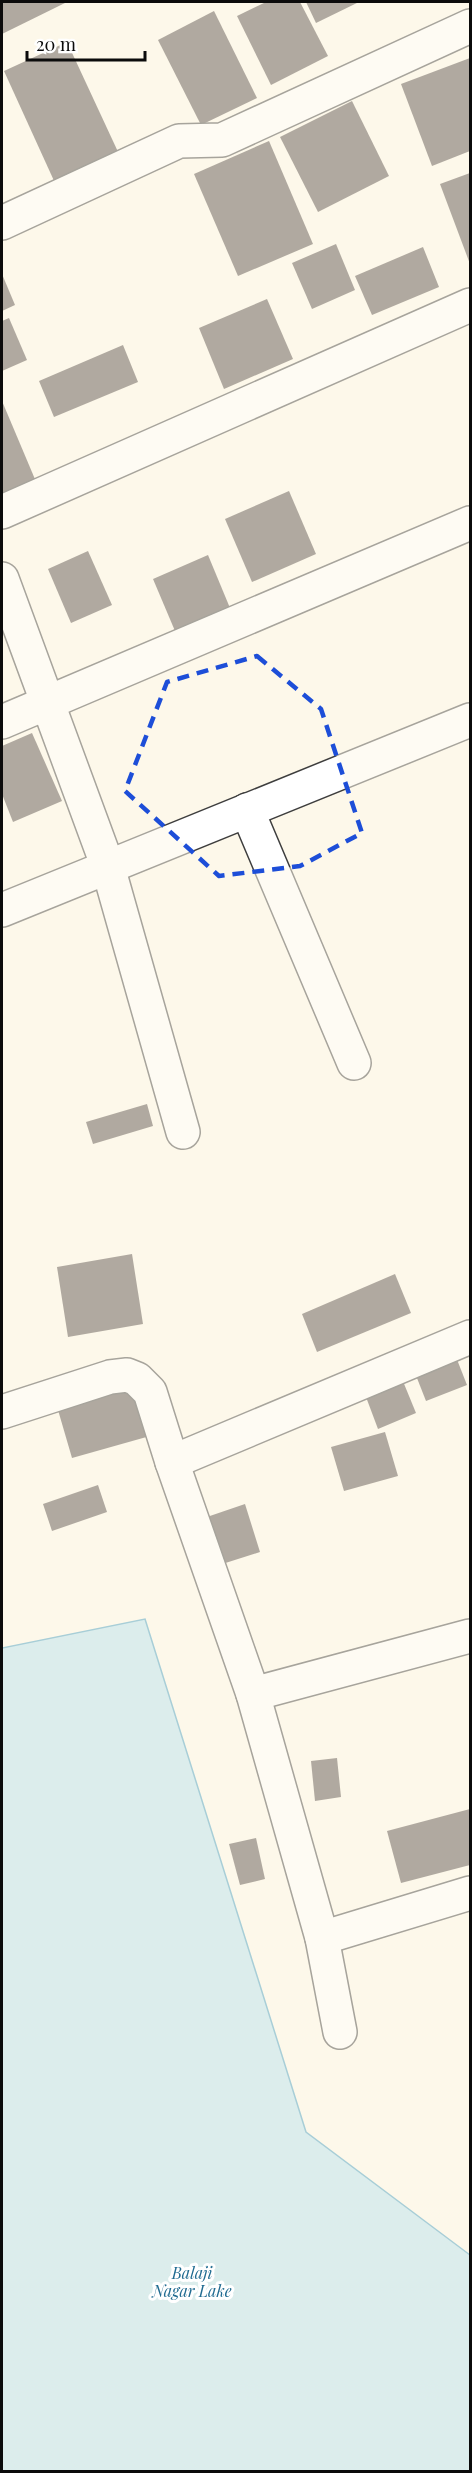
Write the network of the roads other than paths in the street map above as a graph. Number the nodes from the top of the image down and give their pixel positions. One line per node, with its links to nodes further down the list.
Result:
1 (471, 26): 2 (street)
2 (2, 223)
3 (471, 305): 4 (street)
4 (2, 512)
5 (471, 523): 7 (street)
6 (2, 579): 7 (street)
7 (47, 702): 9 (street); 11 (street)
8 (471, 720): 10 (street)
9 (2, 722)
10 (247, 810): 11 (street); 13 (street)
11 (108, 867): 12 (street); 14 (street)
12 (2, 910)
13 (354, 1063)
14 (183, 1132)
15 (471, 1337): 17 (street)
16 (2, 1412): 17 (street)
17 (172, 1462): 19 (street)
18 (471, 1636): 19 (street)
19 (253, 1694): 21 (street)
20 (471, 1893): 21 (street)
21 (322, 1938): 22 (street)
22 (340, 2032)

